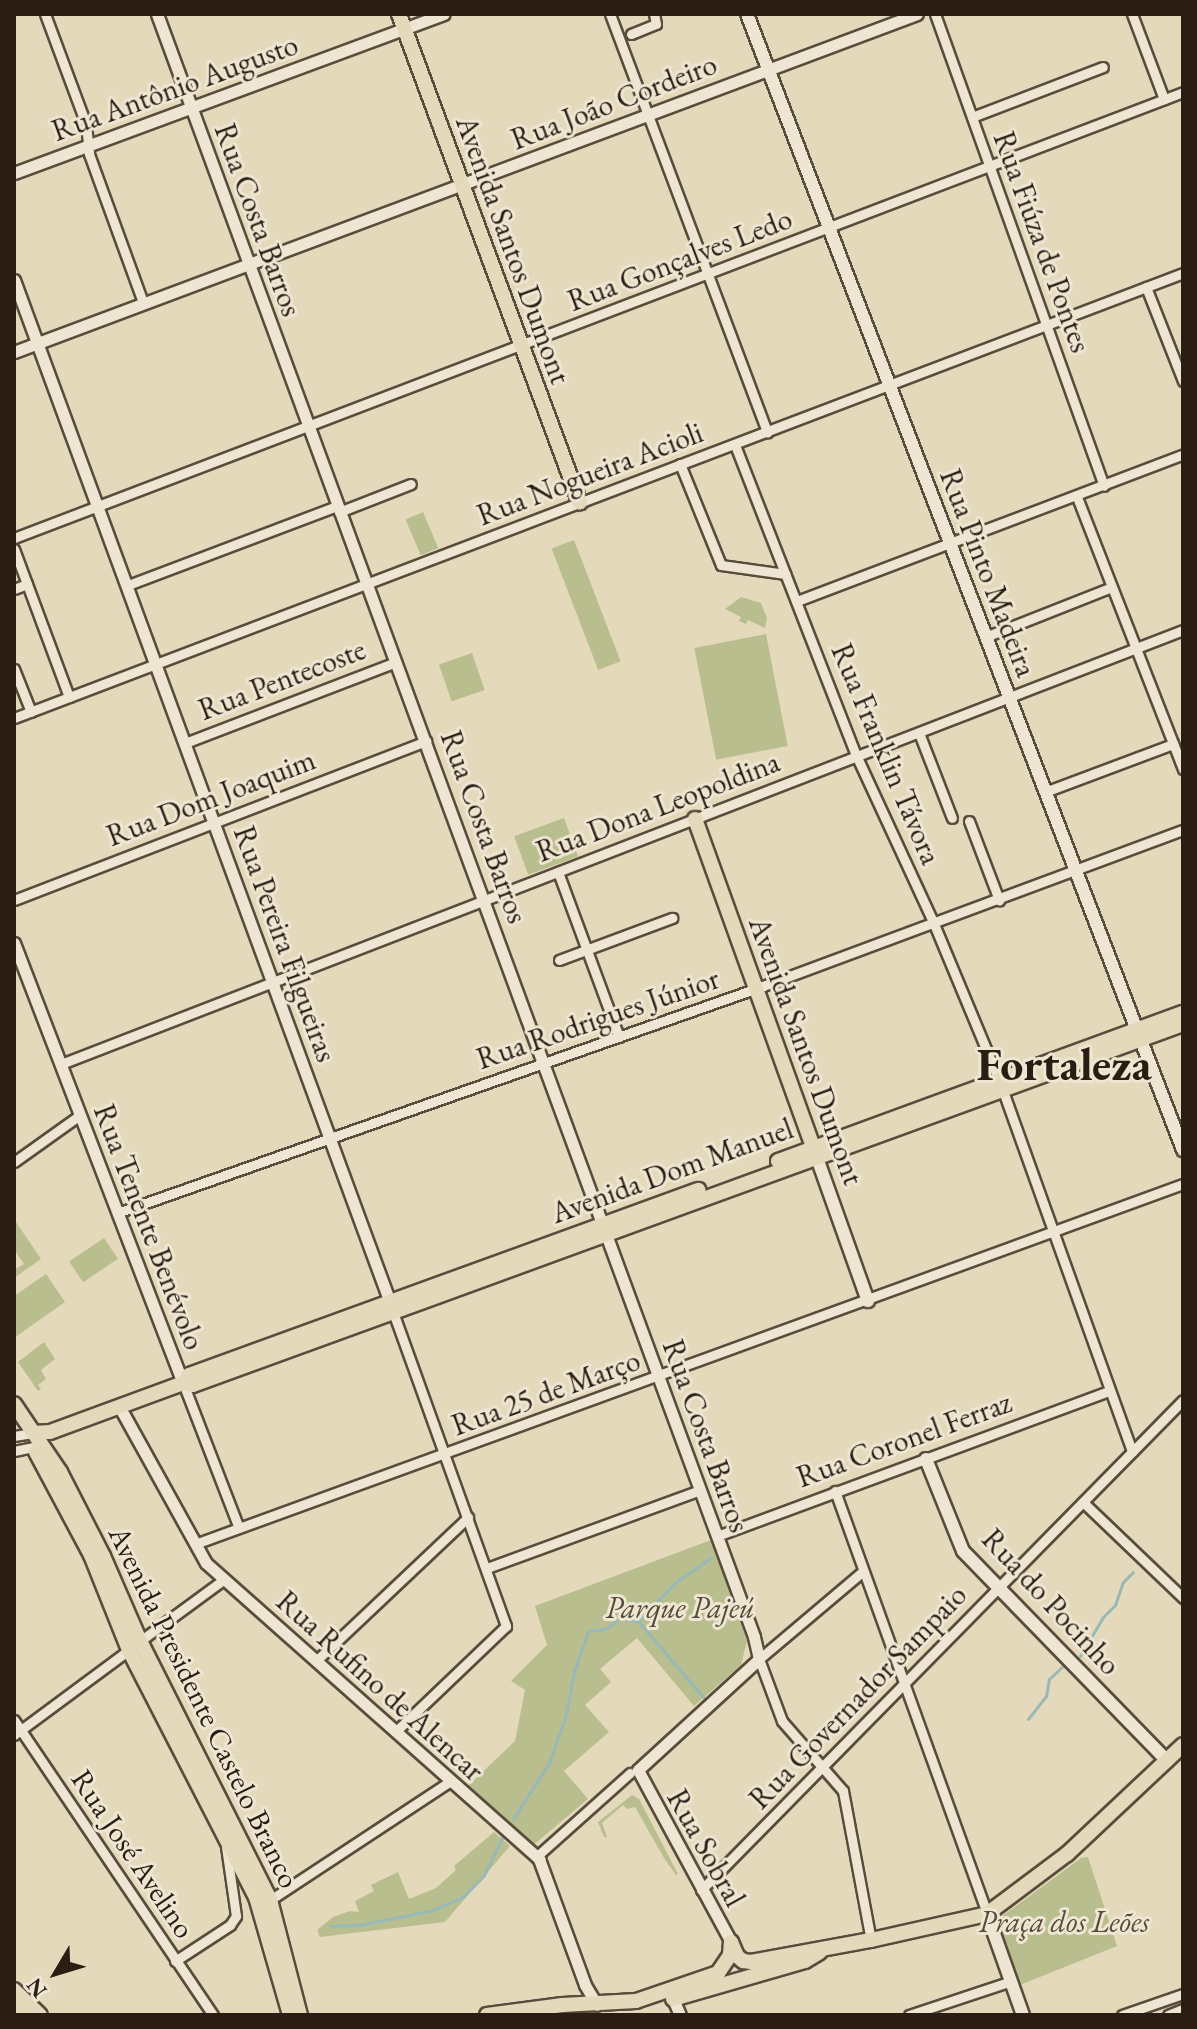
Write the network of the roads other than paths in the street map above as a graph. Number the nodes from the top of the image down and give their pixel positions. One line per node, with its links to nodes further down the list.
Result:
1 (45, 14): 20 (street)
2 (157, 14): 17 (street, Rua Costa Barros)
3 (399, 14): 11 (main road, Avenida Santos Dumont)
4 (443, 14): 11 (street, Rua Antônio Augusto)
5 (610, 14): 18 (street)
6 (654, 14): 12 (street)
7 (747, 14): 14 (main road, Rua Pinto Madeira)
8 (917, 14): 14 (street, Rua João Cordeiro)
9 (935, 14): 19 (street, Rua Fiúza de Pontes)
10 (1132, 14): 16 (street)
11 (404, 29): 17 (street, Rua Antônio Augusto); 23 (main road, Avenida Santos Dumont)
12 (631, 34)
13 (1103, 67): 19 (street)
14 (768, 70): 18 (street, Rua João Cordeiro); 24 (main road, Rua Pinto Madeira)
15 (1183, 92): 16 (street, Rua Gonçalves Ledo)
16 (1164, 99): 21 (street, Rua Gonçalves Ledo)
17 (191, 108): 20 (street, Rua Antônio Augusto); 25 (street, Rua Costa Barros)
18 (648, 114): 23 (street, Rua João Cordeiro); 27 (street)
19 (972, 117): 21 (street, Rua Fiúza de Pontes)
20 (90, 145): 22 (street, Rua Antônio Augusto); 30 (street)
21 (990, 167): 24 (street, Rua Gonçalves Ledo); 31 (street, Rua Fiúza de Pontes)
22 (14, 173)
23 (461, 185): 25 (street, Rua João Cordeiro); 33 (main road, Avenida Santos Dumont)
24 (829, 229): 27 (street, Rua Gonçalves Ledo); 36 (main road, Rua Pinto Madeira)
25 (248, 264): 30 (street, Rua João Cordeiro); 37 (street, Rua Costa Barros)
26 (1183, 273): 29 (street, Rua Nogueira Acioli)
27 (708, 274): 33 (street, Rua Gonçalves Ledo); 38 (street)
28 (14, 280): 32 (street, Rua Pereira Filgueiras)
29 (1146, 287): 31 (street, Rua Nogueira Acioli); 35 (street)
30 (143, 302): 32 (street, Rua João Cordeiro)
31 (1046, 326): 36 (street, Rua Nogueira Acioli); 43 (street, Rua Fiúza de Pontes)
32 (37, 343): 34 (street, Rua João Cordeiro); 46 (street, Rua Pereira Filgueiras)
33 (520, 346): 37 (street, Rua Gonçalves Ledo); 45 (main road, Avenida Santos Dumont)
34 (14, 352)
35 (1183, 381)
36 (887, 385): 38 (street, Rua Nogueira Acioli); 49 (main road, Rua Pinto Madeira)
37 (307, 427): 46 (street, Rua Gonçalves Ledo); 47 (street, Rua Costa Barros)
38 (767, 432): 39 (street, Rua Nogueira Acioli)
39 (735, 445): 41 (street, Rua Nogueira Acioli); 51 (street, Rua Franklin Távora)
40 (1183, 454): 43 (street)
41 (680, 464): 45 (street, Rua Nogueira Acioli); 51 (street)
42 (411, 484): 47 (street)
43 (1104, 486): 44 (street)
44 (1077, 497): 49 (street); 55 (street)
45 (580, 503): 54 (street, Rua Nogueira Acioli)
46 (98, 507): 48 (street, Rua Gonçalves Ledo); 53 (street, Rua Pereira Filgueiras)
47 (338, 509): 53 (street); 54 (street, Rua Costa Barros)
48 (14, 538)
49 (947, 543): 57 (street); 59 (main road, Rua Pinto Madeira)
50 (14, 549): 52 (street)
51 (785, 574): 57 (street, Rua Franklin Távora)
52 (27, 584): 56 (street); 64 (street)
53 (128, 585): 62 (street, Rua Pereira Filgueiras)
54 (367, 586): 61 (street, Rua Costa Barros); 62 (street, Rua Nogueira Acioli)
55 (1112, 587): 59 (street); 60 (street)
56 (14, 589)
57 (797, 601): 72 (street, Rua Franklin Távora)
58 (1183, 630): 60 (street, Rua Dona Leopoldina)
59 (985, 637): 65 (main road, Rua Pinto Madeira)
60 (1136, 649): 65 (street, Rua Dona Leopoldina); 71 (street)
61 (396, 662): 69 (street, Rua Costa Barros); 70 (street, Rua Pentecoste)
62 (157, 665): 64 (street, Rua Nogueira Acioli); 70 (street, Rua Pereira Filgueiras)
63 (14, 669): 66 (street)
64 (69, 697): 66 (street, Rua Nogueira Acioli)
65 (1008, 699): 68 (street, Rua Dona Leopoldina); 74 (main road, Rua Pinto Madeira)
66 (31, 712): 67 (street, Rua Nogueira Acioli)
67 (14, 718)
68 (919, 733): 72 (street, Rua Dona Leopoldina); 75 (street)
69 (426, 741): 78 (street, Rua Dom Joaquim); 84 (street, Rua Costa Barros)
70 (185, 743): 78 (street, Rua Pereira Filgueiras)
71 (1173, 744): 73 (street); 74 (street)
72 (856, 755): 76 (street, Rua Dona Leopoldina); 86 (street, Rua Franklin Távora)
73 (1183, 769)
74 (1045, 792): 80 (main road, Rua Pinto Madeira)
75 (952, 818)
76 (695, 819): 81 (street, Rua Dona Leopoldina); 91 (main road, Avenida Santos Dumont)
77 (969, 821): 83 (street)
78 (215, 823): 82 (street, Rua Dom Joaquim); 90 (street, Rua Pereira Filgueiras)
79 (1183, 830): 80 (street, Rua Rodrigues Júnior)
80 (1077, 871): 83 (street, Rua Rodrigues Júnior); 94 (main road, Rua Pinto Madeira)
81 (558, 872): 84 (street, Rua Dona Leopoldina); 88 (street)
82 (14, 900)
83 (999, 900): 86 (street, Rua Rodrigues Júnior)
84 (486, 901): 90 (street, Rua Dona Leopoldina); 96 (street, Rua Costa Barros)
85 (672, 918): 88 (street)
86 (934, 924): 91 (street, Rua Rodrigues Júnior); 98 (street, Rua Franklin Távora)
87 (14, 943): 97 (street, Rua Tenente Benévolo)
88 (587, 950): 89 (street); 95 (street)
89 (559, 960)
90 (274, 982): 97 (street, Rua Dona Leopoldina); 100 (street, Rua Pereira Filgueiras)
91 (755, 989): 95 (street, Rua Rodrigues Júnior); 102 (main road, Avenida Santos Dumont)
92 (1183, 1013): 94 (main road, Avenida Dom Manuel)
93 (1183, 1024): 94 (main road, Avenida Dom Manuel)
94 (1140, 1035): 98 (main road, Avenida Dom Manuel); 101 (main road, Rua Pinto Madeira)
95 (619, 1037): 96 (street, Rua Rodrigues Júnior)
96 (544, 1063): 100 (street, Rua Rodrigues Júnior); 106 (street, Rua Costa Barros)
97 (61, 1064): 99 (street, Rua Tenente Benévolo)
98 (1001, 1086): 102 (main road, Avenida Dom Manuel); 107 (street, Rua Franklin Távora)
99 (80, 1115): 103 (street); 105 (street, Rua Tenente Benévolo)
100 (331, 1139): 105 (street, Rua Rodrigues Júnior); 109 (street, Rua Pereira Filgueiras)
101 (1183, 1150)
102 (816, 1153): 106 (main road, Avenida Dom Manuel); 108 (main road, Avenida Santos Dumont)
103 (14, 1162)
104 (1183, 1184): 107 (street, Rua 25 de Março)
105 (117, 1213): 111 (street, Rua Tenente Benévolo)
106 (605, 1229): 109 (main road, Avenida Dom Manuel); 110 (street, Rua Costa Barros)
107 (1052, 1233): 108 (street, Rua 25 de Março); 112 (street, Rua Franklin Távora)
108 (868, 1301): 110 (street, Rua 25 de Março)
109 (392, 1308): 111 (main road, Avenida Dom Manuel); 120 (street, Rua Pereira Filgueiras)
110 (659, 1377): 120 (street, Rua 25 de Março); 122 (street, Rua Costa Barros)
111 (183, 1383): 115 (main road, Avenida Dom Manuel); 126 (street, Rua Tenente Benévolo)
112 (1108, 1391): 119 (street, Rua Franklin Távora); 121 (street, Rua Coronel Ferraz)
113 (1183, 1400): 119 (street, Rua Governador Sampaio)
114 (14, 1404): 117 (main road, Avenida Presidente Castelo Branco)
115 (119, 1406): 117 (main road, Avenida Dom Manuel); 128 (street, Rua Rufino de Alencar)
116 (14, 1436): 117 (street)
117 (39, 1438): 118 (street); 134 (main road, Avenida Presidente Castelo Branco)
118 (14, 1451)
119 (1132, 1452): 124 (street, Rua Governador Sampaio)
120 (445, 1456): 125 (street, Rua Pereira Filgueiras); 126 (street, Rua 25 de Março)
121 (926, 1459): 123 (street, Rua Coronel Ferraz); 132 (main road, Rua do Pocinho)
122 (700, 1490): 127 (street, Rua Costa Barros); 129 (street)
123 (835, 1491): 127 (street, Rua Coronel Ferraz); 130 (street)
124 (1083, 1502): 132 (street, Rua Governador Sampaio); 133 (street)
125 (468, 1517): 129 (street, Rua Pereira Filgueiras); 136 (street)
126 (239, 1528): 128 (street, Rua 25 de Março)
127 (717, 1536): 135 (street, Rua Costa Barros)
128 (195, 1544): 131 (street, Rua Rufino de Alencar)
129 (487, 1568): 139 (street, Rua Pereira Filgueiras)
130 (862, 1572): 135 (street); 137 (street)
131 (223, 1580): 134 (street); 136 (street, Rua Rufino de Alencar)
132 (999, 1587): 137 (street, Rua Governador Sampaio); 142 (main road, Rua do Pocinho)
133 (1183, 1598)
134 (135, 1646): 140 (street); 146 (main road, Avenida Presidente Castelo Branco); 149 (main road, Avenida Presidente Castelo Branco)
135 (759, 1659): 143 (street); 144 (street)
136 (317, 1660): 139 (street, Rua Rufino de Alencar)
137 (905, 1684): 143 (street, Rua Governador Sampaio); 150 (street)
138 (14, 1720): 140 (street, Rua José Avelino)
139 (396, 1731): 145 (street, Rua Rufino de Alencar)
140 (18, 1733): 155 (street, Rua José Avelino)
141 (1183, 1745): 142 (main road)
142 (1167, 1761): 150 (main road)
143 (824, 1768): 148 (street, Rua Governador Sampaio); 152 (street)
144 (635, 1775): 147 (street); 148 (street, Rua Sobral)
145 (449, 1782): 147 (street, Rua Rufino de Alencar); 149 (street)
146 (224, 1835): 151 (main road, Avenida Presidente Castelo Branco); 155 (street)
147 (536, 1857): 160 (street, Rua Rufino de Alencar)
148 (701, 1890): 153 (street, Rua Sobral)
149 (270, 1900): 151 (main road, Avenida Presidente Castelo Branco)
150 (987, 1914): 152 (main road); 156 (main road)
151 (271, 1922): 168 (main road, Avenida Presidente Castelo Branco); 169 (main road, Avenida Presidente Castelo Branco)
152 (871, 1940): 154 (main road)
153 (731, 1942): 154 (main road); 159 (main road)
154 (823, 1950): 159 (main road)
155 (175, 1961): 167 (street, Rua José Avelino)
156 (1011, 1981): 173 (street); 174 (main road)
157 (14, 1990): 166 (main road)
158 (1183, 1994): 163 (street)
159 (671, 1995): 160 (main road); 171 (main road); 172 (street)
160 (597, 2005): 164 (main road)
161 (14, 2006): 165 (main road)
162 (1183, 2009): 176 (street)
163 (1151, 2010): 175 (street)
164 (529, 2012): 170 (main road)
165 (23, 2015)
166 (40, 2015)
167 (213, 2015)
168 (290, 2015)
169 (300, 2015)
170 (487, 2015)
171 (623, 2015)
172 (680, 2015)
173 (909, 2015)
174 (1023, 2015)
175 (1122, 2015)
176 (1168, 2015)

